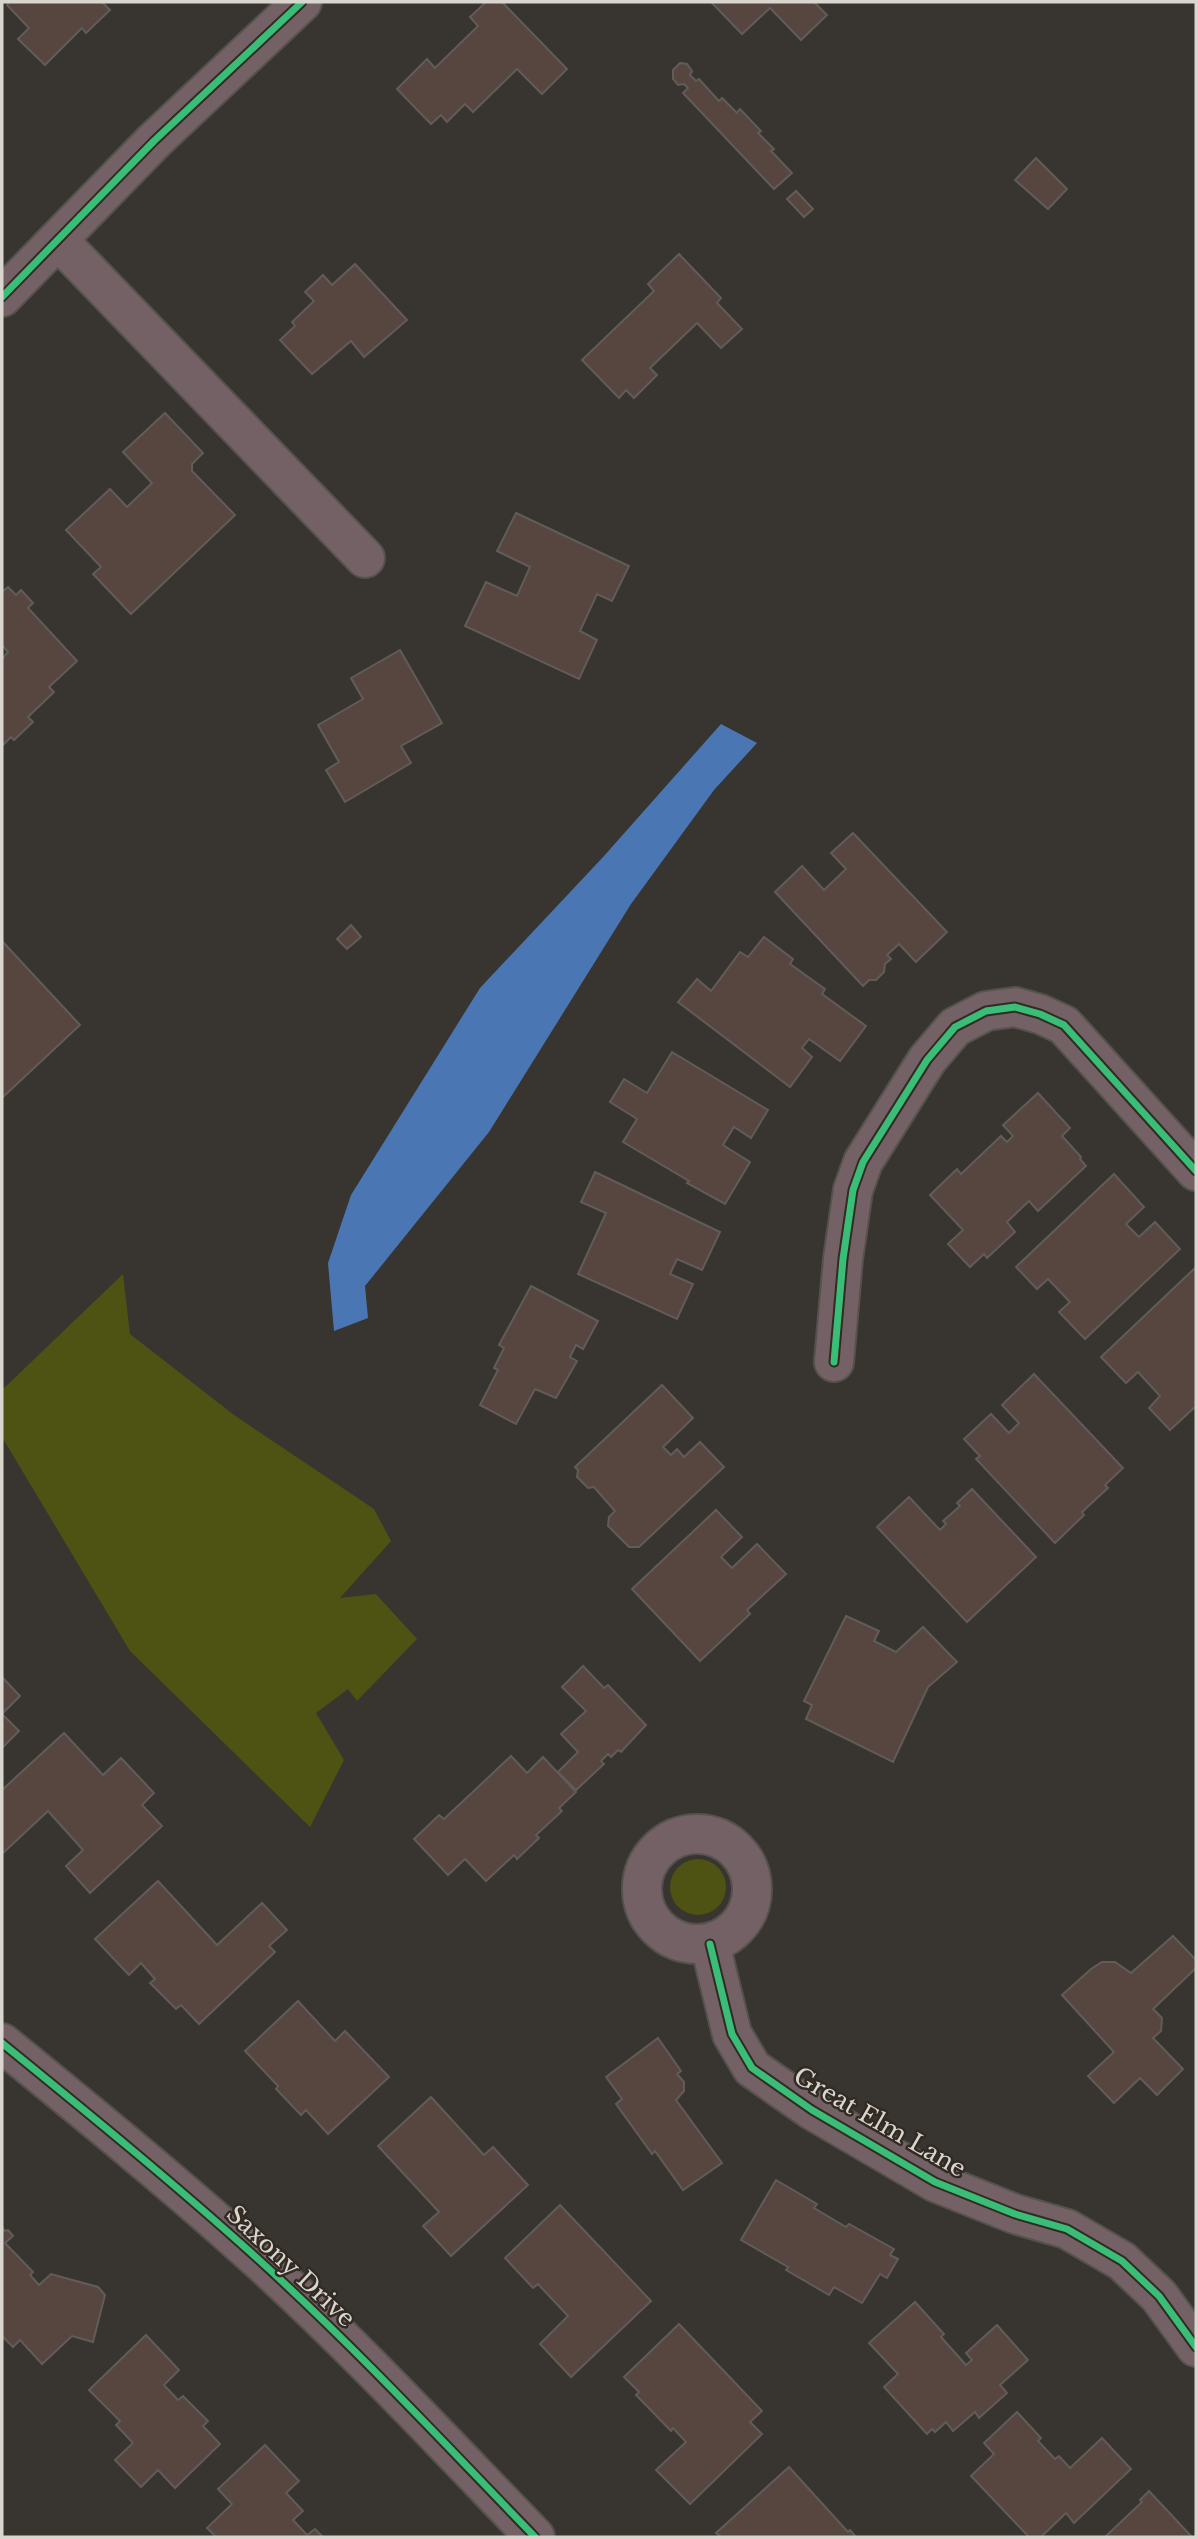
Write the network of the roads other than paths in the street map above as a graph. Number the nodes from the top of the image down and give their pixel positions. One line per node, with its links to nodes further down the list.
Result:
1 (302, 2): 2 (street)
2 (58, 240): 3 (street); 4 (street)
3 (2, 297)
4 (365, 558)
5 (1196, 1171): 6 (street)
6 (834, 1362)
7 (709, 1944): 9 (street, Great Elm Lane)
8 (2, 2043): 10 (street, Saxony Drive)
9 (1196, 2347)
10 (535, 2537)

